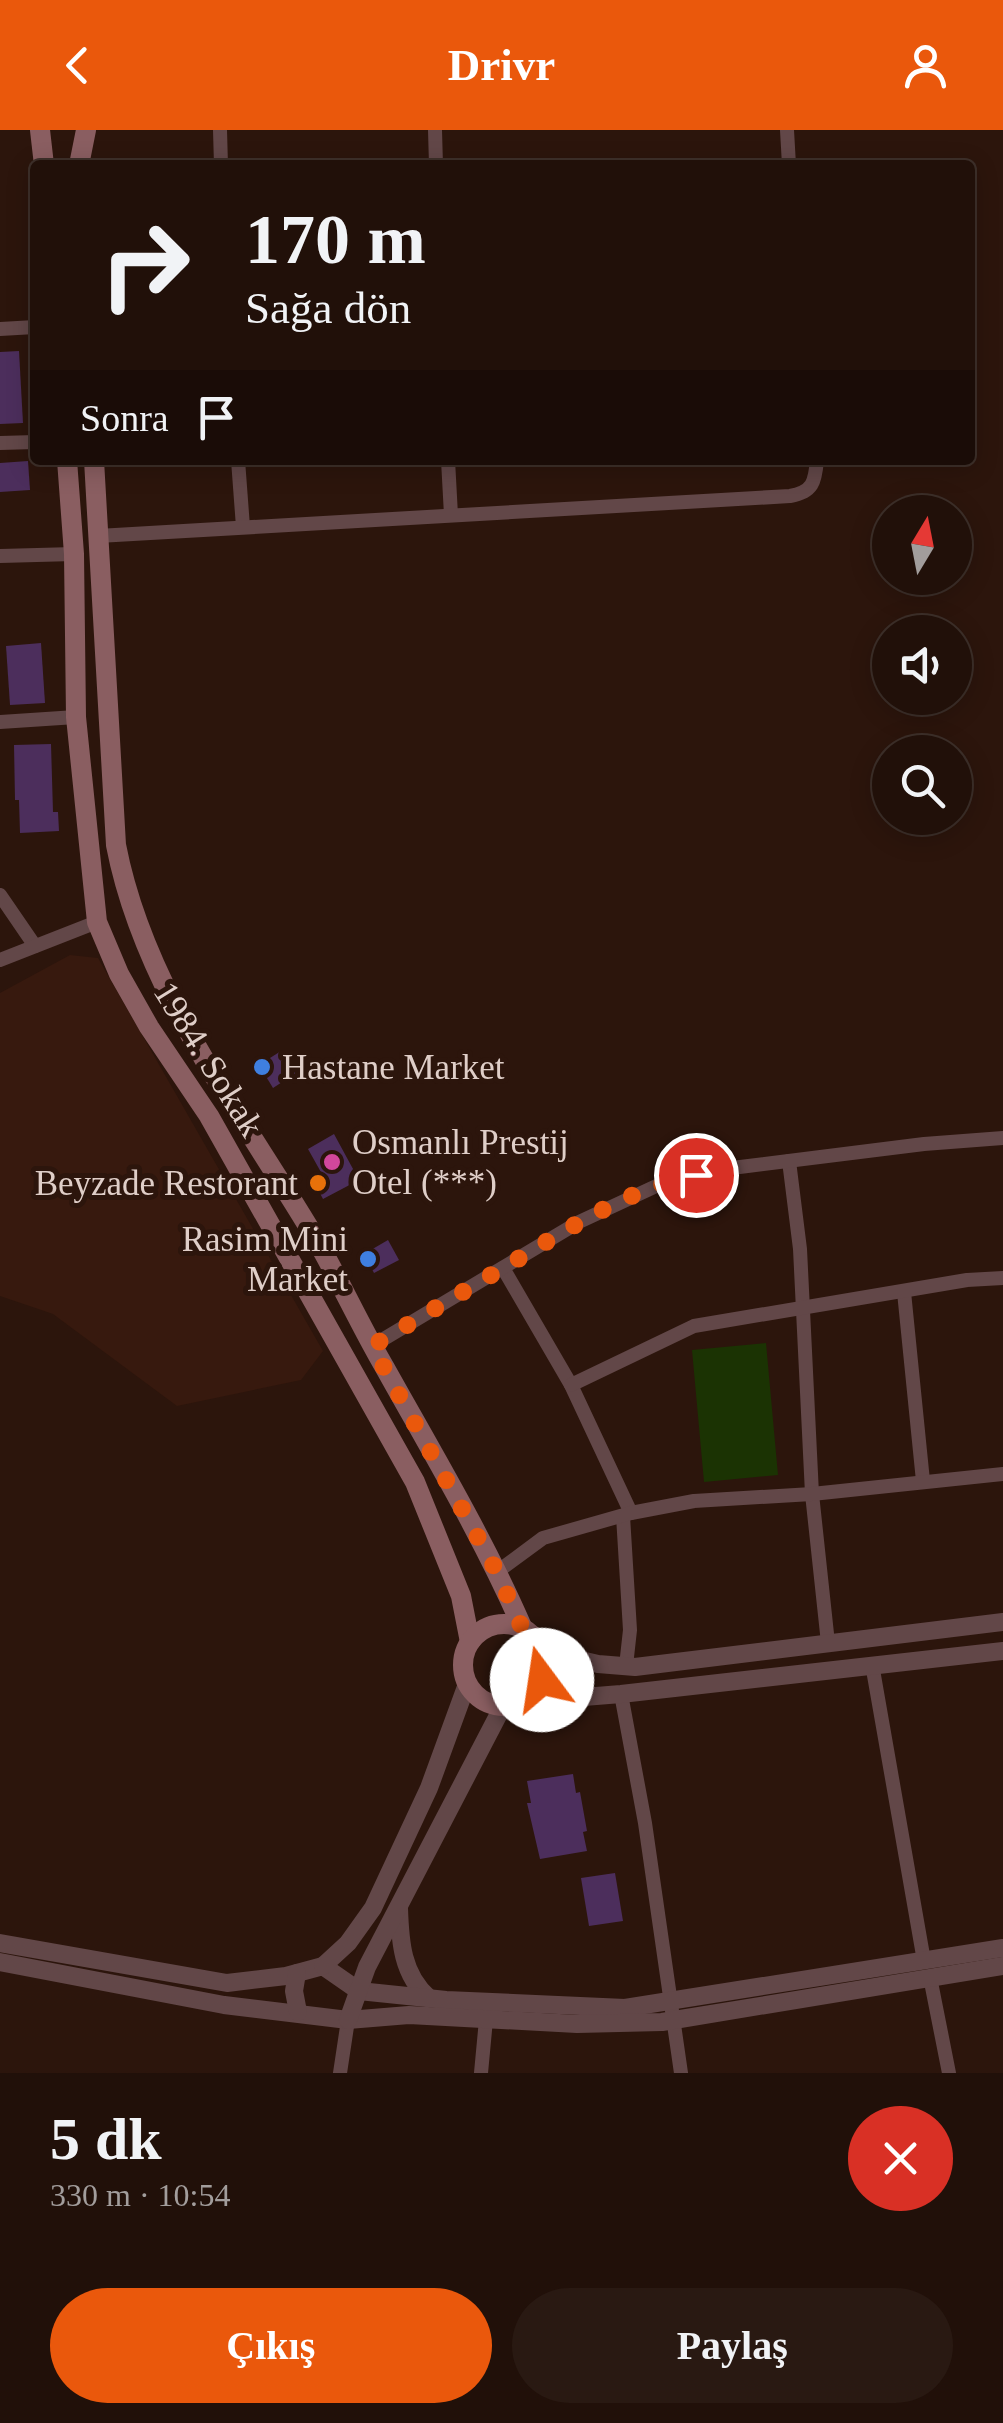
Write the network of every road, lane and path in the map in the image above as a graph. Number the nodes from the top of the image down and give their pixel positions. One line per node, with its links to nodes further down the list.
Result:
1 (40, 130): 6 (main road)
2 (86, 130): 7 (main road)
3 (220, 130): 8 (street)
4 (435, 130): 9 (street)
5 (786, 130): 10 (street)
6 (43, 160)
7 (80, 160)
8 (221, 160)
9 (436, 160)
10 (789, 160)
11 (30, 327): 12 (street)
12 (0, 328)
13 (0, 442): 14 (street)
14 (30, 442)
15 (67, 465): 23 (main road, 1984. Sokak)
16 (94, 465): 22 (main road)
17 (238, 465): 21 (street)
18 (448, 465): 20 (street)
19 (816, 465): 20 (street)
20 (452, 515): 21 (street)
21 (243, 527): 22 (street)
22 (98, 536): 27 (main road)
23 (74, 554): 24 (street); 25 (main road, 1984. Sokak)
24 (0, 556)
25 (76, 717): 26 (street); 28 (main road, 1984. Sokak)
26 (0, 722)
27 (120, 867): 28 (main road); 39 (main road)
28 (92, 870): 30 (main road, 1984. Sokak)
29 (0, 895): 31 (street)
30 (97, 922): 31 (street); 48 (main road, 1984. Sokak)
31 (35, 946): 32 (street)
32 (0, 960)
33 (1003, 1138): 34 (street)
34 (788, 1161): 35 (street); 38 (street)
35 (503, 1268): 39 (street); 40 (street)
36 (1003, 1278): 37 (street)
37 (904, 1292): 38 (street); 42 (street)
38 (803, 1308): 40 (street); 43 (street)
39 (372, 1346): 45 (main road)
40 (571, 1385): 44 (street)
41 (1003, 1474): 42 (street)
42 (923, 1480): 43 (street)
43 (812, 1494): 44 (street); 49 (street)
44 (627, 1514): 45 (street); 53 (street)
45 (497, 1572): 47 (main road)
46 (1003, 1622): 49 (street)
47 (523, 1630): 48 (main road); 50 (main road)
48 (470, 1642): 54 (main road)
49 (828, 1643): 53 (street)
50 (542, 1651): 53 (street); 56 (main road)
51 (1003, 1651): 52 (street)
52 (872, 1664): 55 (street); 63 (street)
53 (626, 1666)
54 (467, 1684): 56 (main road); 61 (street)
55 (622, 1694): 56 (street); 69 (street)
56 (513, 1704): 57 (street)
57 (399, 1904): 65 (street); 66 (street)
58 (0, 1943): 64 (street)
59 (1003, 1948): 63 (street)
60 (0, 1962): 68 (street)
61 (323, 1966): 64 (street); 65 (street)
62 (1003, 1966): 63 (street)
63 (927, 1969): 69 (street); 75 (street)
64 (297, 1973): 68 (street)
65 (359, 1990): 66 (street); 70 (street)
66 (430, 1998): 67 (street)
67 (487, 2002): 69 (street); 71 (street)
68 (298, 2012): 70 (street)
69 (671, 2012): 71 (street); 74 (street)
70 (348, 2020): 71 (street); 72 (street)
71 (486, 2022): 73 (street)
72 (340, 2073)
73 (481, 2073)
74 (681, 2073)
75 (949, 2073)

